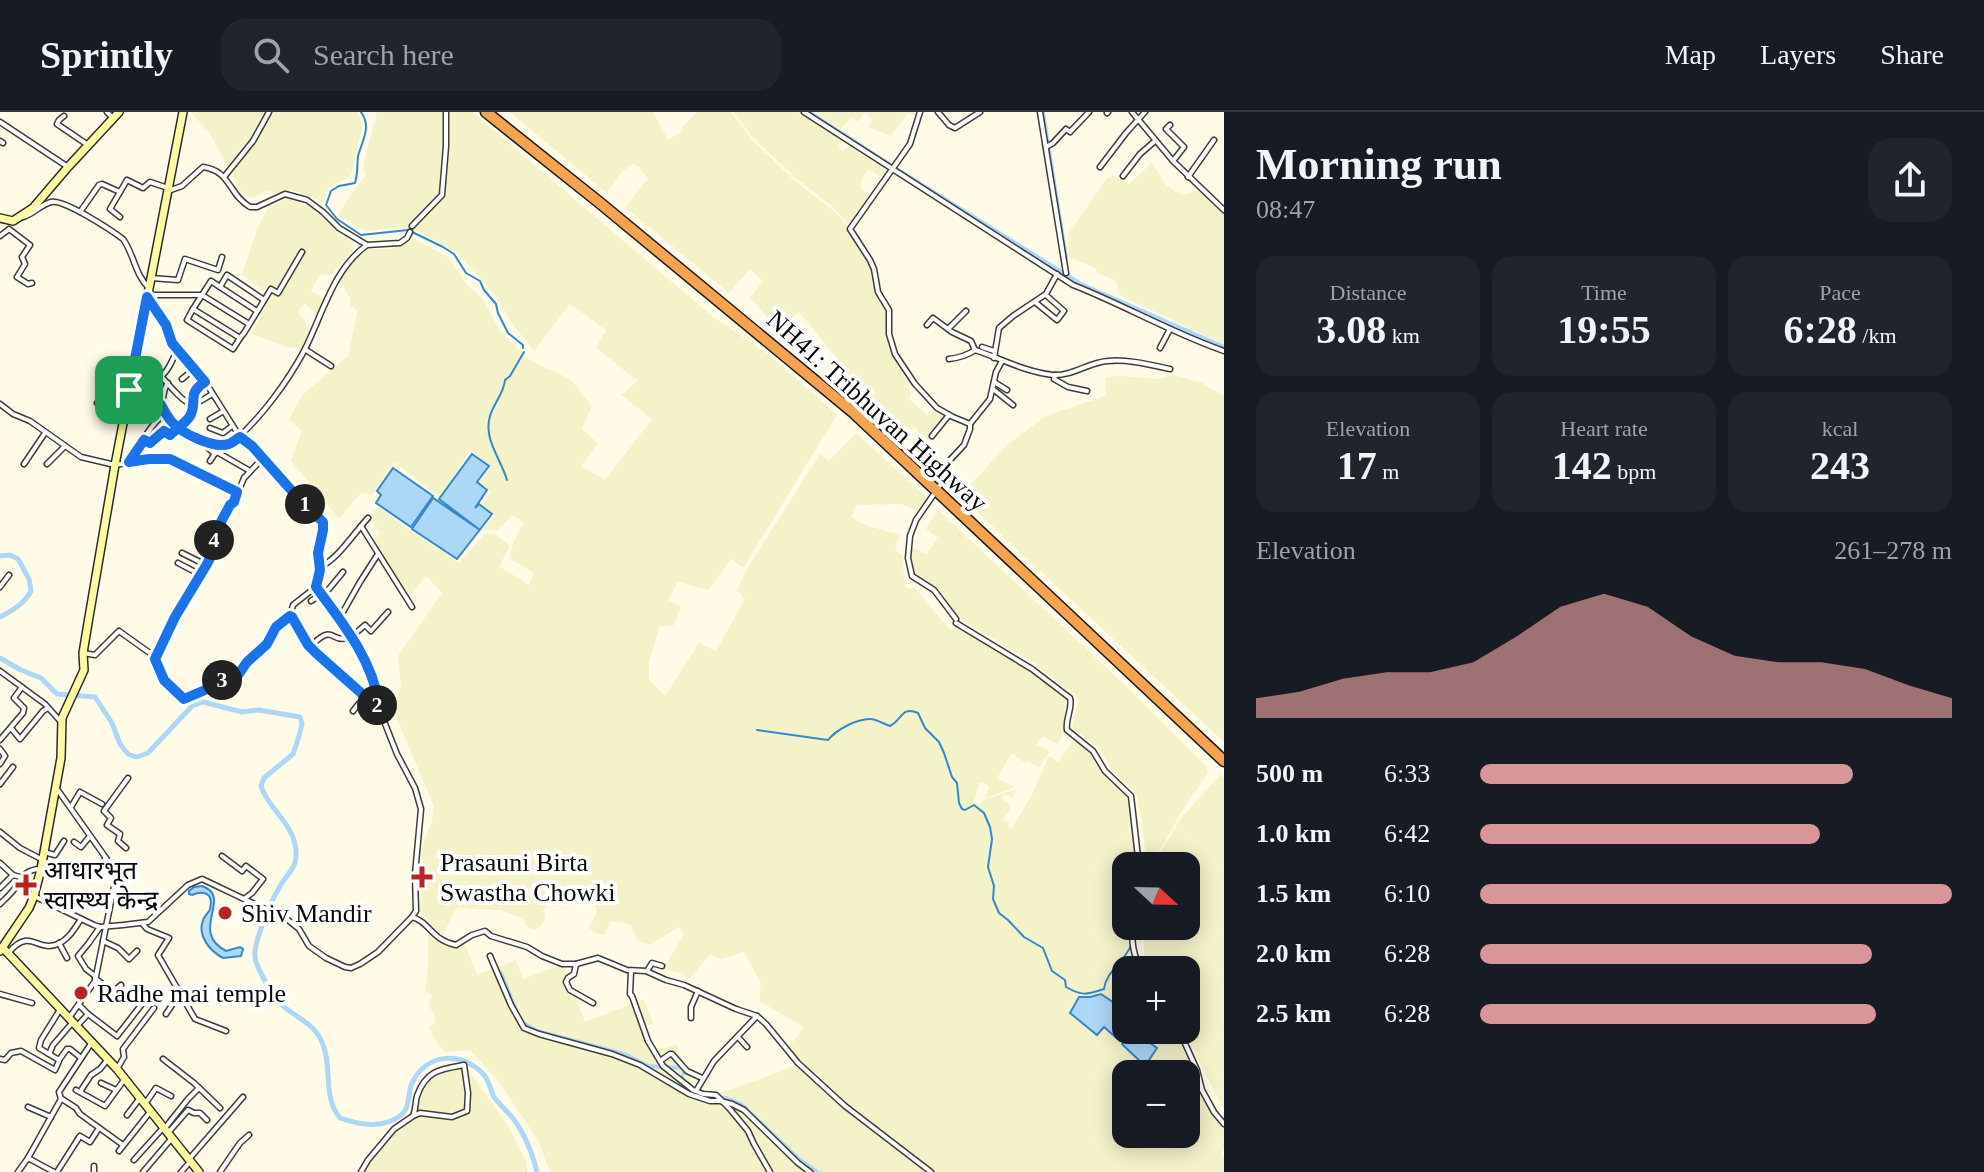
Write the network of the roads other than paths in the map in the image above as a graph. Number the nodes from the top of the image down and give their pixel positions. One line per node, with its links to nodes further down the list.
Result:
1 (183, 112): 30 (main road)
2 (269, 112): 27 (street)
3 (446, 112): 38 (street)
4 (486, 112): 117 (highway, NH41: Tribhuvan Highway)
5 (804, 112): 25 (street)
6 (920, 112): 25 (street)
7 (938, 112): 8 (street)
8 (980, 112)
9 (1040, 112): 21 (street)
10 (1089, 112): 21 (street)
11 (1132, 112): 15 (street)
12 (1145, 112): 15 (street)
13 (113, 114): 20 (main road)
14 (64, 116): 20 (street)
15 (1139, 121): 19 (street); 24 (street)
16 (0, 122): 23 (street)
17 (1170, 125): 22 (street)
18 (1214, 140): 28 (street)
19 (1155, 141): 22 (street); 26 (street)
20 (88, 145): 23 (main road)
21 (1046, 147): 45 (street)
22 (1173, 161): 28 (street)
23 (68, 167): 29 (main road)
24 (1100, 167)
25 (892, 169): 46 (street); 95 (street)
26 (1123, 176)
27 (224, 177): 30 (street); 42 (street)
28 (1188, 177): 33 (street)
29 (51, 187): 32 (street); 37 (main road)
30 (168, 189): 31 (street); 47 (main road)
31 (120, 192): 34 (street); 35 (street)
32 (52, 201): 34 (street); 37 (street)
33 (1224, 210)
34 (79, 213): 50 (street)
35 (120, 217)
36 (0, 218): 37 (main road)
37 (17, 219): 39 (street)
38 (412, 226)
39 (9, 229): 41 (street); 48 (street)
40 (410, 232): 42 (street)
41 (0, 236)
42 (367, 245): 65 (street)
43 (302, 252): 53 (street)
44 (222, 257): 47 (street)
45 (1066, 273)
46 (1057, 274): 54 (street); 61 (street)
47 (151, 278): 50 (main road)
48 (32, 283)
49 (220, 287): 51 (street); 53 (street); 56 (street)
50 (148, 294): 51 (street); 66 (street); 84 (main road)
51 (202, 295): 55 (street); 58 (street)
52 (1047, 296): 54 (street)
53 (264, 300): 56 (street)
54 (1034, 301): 68 (street)
55 (193, 309): 62 (street); 62 (street)
56 (257, 311): 58 (street)
57 (966, 311): 60 (street)
58 (249, 324): 62 (street)
59 (927, 325): 60 (street)
60 (948, 329): 67 (street)
61 (1170, 329): 64 (street); 69 (street)
62 (240, 338)
63 (982, 347): 68 (street)
64 (1160, 348)
65 (305, 349): 73 (street); 104 (street)
66 (178, 350): 74 (street); 78 (street)
67 (975, 350): 70 (street); 71 (street)
68 (994, 351): 70 (street)
69 (1224, 351)
70 (994, 358): 72 (street)
71 (949, 359)
72 (1002, 361): 76 (street); 81 (street)
73 (331, 366)
74 (194, 369): 79 (street); 80 (street)
75 (1170, 369): 76 (street)
76 (1055, 375): 86 (street)
77 (152, 377): 78 (street)
78 (162, 377): 82 (street)
79 (182, 379)
80 (205, 382): 87 (street); 90 (street)
81 (994, 382): 83 (street); 85 (street)
82 (168, 383): 90 (street); 91 (street)
83 (993, 389): 92 (street); 98 (street)
84 (129, 390): 91 (street); 96 (main road)
85 (1007, 390)
86 (1087, 391)
87 (212, 394): 90 (street); 93 (street)
88 (97, 403): 96 (street)
89 (0, 404): 102 (street)
90 (193, 404): 100 (street)
91 (161, 405): 94 (street)
92 (1013, 405)
93 (223, 411): 97 (street); 99 (street)
94 (166, 413): 100 (street); 105 (street)
95 (949, 415): 98 (street); 103 (street)
96 (124, 419): 115 (main road)
97 (210, 419)
98 (970, 424): 117 (street)
99 (232, 426): 101 (street); 104 (street)
100 (178, 427): 105 (street); 106 (street)
101 (210, 428)
102 (45, 433): 108 (street); 113 (street)
103 (932, 436)
104 (240, 437): 107 (street); 110 (street)
105 (144, 440): 112 (street)
106 (204, 442): 107 (street); 109 (street)
107 (221, 444): 109 (street)
108 (65, 446): 114 (street); 115 (street)
109 (216, 453): 111 (street); 116 (street)
110 (263, 458): 116 (street); 125 (street)
111 (210, 461)
112 (129, 462): 115 (street); 118 (street)
113 (24, 464)
114 (47, 464)
115 (115, 465): 139 (main road)
116 (250, 471): 118 (street)
117 (936, 491): 152 (highway, NH41: Tribhuvan Highway); 165 (street)
118 (237, 492): 124 (street)
119 (368, 518): 120 (street)
120 (361, 526): 122 (street); 125 (street)
121 (182, 553): 124 (street)
122 (378, 554): 133 (street); 136 (street)
123 (178, 563): 128 (street)
124 (206, 565): 128 (street)
125 (320, 567): 130 (street)
126 (343, 572): 131 (street)
127 (9, 575): 129 (street)
128 (201, 575): 140 (street)
129 (0, 587)
130 (316, 587): 131 (street); 135 (street)
131 (321, 594): 132 (street); 136 (street)
132 (311, 601)
133 (412, 607)
134 (388, 612): 137 (street)
135 (290, 616): 138 (street); 140 (street)
136 (339, 619): 137 (street)
137 (351, 636): 138 (street); 142 (street)
138 (310, 647): 144 (street)
139 (83, 653): 140 (street); 148 (main road)
140 (155, 659)
141 (0, 671): 143 (street)
142 (375, 686): 144 (street); 145 (street)
143 (22, 687): 146 (street); 149 (street)
144 (365, 696): 145 (street); 147 (street)
145 (377, 707): 177 (street)
146 (48, 708): 148 (street); 149 (street)
147 (353, 711)
148 (62, 723): 157 (main road)
149 (11, 728): 150 (street)
150 (0, 740)
151 (0, 749): 153 (street)
152 (1224, 761)
153 (0, 764)
154 (13, 767): 156 (street)
155 (128, 778): 164 (street)
156 (0, 784)
157 (56, 787): 159 (street); 168 (main road)
158 (102, 804): 159 (street)
159 (71, 807): 161 (street)
160 (0, 832): 168 (street)
161 (90, 836): 163 (street); 167 (street)
162 (64, 841): 168 (street)
163 (74, 842)
164 (126, 848)
165 (1137, 852)
166 (222, 856): 175 (street)
167 (106, 858): 171 (street); 180 (street)
168 (43, 860): 172 (street); 174 (main road)
169 (3, 868): 170 (street)
170 (12, 876): 172 (street); 173 (street)
171 (92, 877)
172 (19, 879): 176 (street)
173 (0, 888)
174 (34, 896): 178 (street); 183 (main road)
175 (244, 899): 177 (street); 179 (street)
176 (0, 904)
177 (412, 917): 187 (street)
178 (81, 919): 180 (street); 182 (street)
179 (142, 923): 180 (street); 195 (street)
180 (103, 927): 181 (street); 191 (street)
181 (103, 941): 184 (street); 191 (street)
182 (59, 943): 183 (street); 186 (street)
183 (3, 949): 200 (main road)
184 (137, 951)
185 (490, 956): 229 (street)
186 (67, 958)
187 (576, 964): 189 (street); 197 (street)
188 (662, 966): 190 (street)
189 (631, 971): 190 (street); 218 (street)
190 (647, 971): 193 (street)
191 (95, 977): 192 (street); 199 (street)
192 (121, 985)
193 (698, 991): 204 (street); 205 (street)
194 (0, 994): 196 (street)
195 (182, 995): 203 (street); 207 (street)
196 (32, 1003)
197 (593, 1003)
198 (142, 1004): 202 (street)
199 (79, 1005): 202 (street); 206 (street)
200 (61, 1008): 206 (main road); 212 (street)
201 (154, 1008): 219 (street)
202 (88, 1014): 206 (street)
203 (166, 1014)
204 (757, 1016): 208 (street); 255 (street)
205 (691, 1018)
206 (73, 1022): 209 (main road); 212 (street)
207 (226, 1031)
208 (738, 1037): 211 (street); 220 (street)
209 (92, 1042): 213 (street); 215 (main road)
210 (1185, 1044): 237 (street)
211 (747, 1047)
212 (49, 1054): 217 (street)
213 (81, 1058): 217 (street); 228 (street)
214 (0, 1059): 217 (street)
215 (108, 1059): 219 (main road); 224 (street)
216 (163, 1059): 223 (street)
217 (59, 1060)
218 (660, 1061): 220 (street); 225 (street)
219 (117, 1069): 221 (main road)
220 (703, 1078): 225 (street)
221 (125, 1079): 224 (street); 230 (main road)
222 (101, 1083): 224 (street)
223 (199, 1088): 232 (street); 239 (street)
224 (116, 1090)
225 (696, 1091): 229 (street)
226 (171, 1096): 230 (street)
227 (243, 1097): 245 (street)
228 (61, 1099): 235 (street); 238 (street)
229 (720, 1101): 253 (street); 254 (street)
230 (145, 1104): 233 (street); 239 (main road); 241 (street)
231 (28, 1107): 235 (street)
232 (220, 1108)
233 (127, 1115)
234 (413, 1116): 234 (street); 252 (street)
235 (51, 1117): 243 (street)
236 (207, 1120): 239 (street)
237 (1224, 1124)
238 (99, 1128): 241 (street); 247 (street)
239 (167, 1132): 244 (street); 245 (main road); 248 (street)
240 (249, 1135): 251 (street)
241 (123, 1145): 242 (street)
242 (119, 1151)
243 (28, 1158): 246 (street); 247 (street)
244 (134, 1160)
245 (190, 1160): 249 (street); 250 (main road)
246 (18, 1172)
247 (56, 1172)
248 (143, 1172)
249 (181, 1172)
250 (199, 1172)
251 (220, 1172)
252 (361, 1172)
253 (770, 1172)
254 (810, 1172)
255 (931, 1172)

